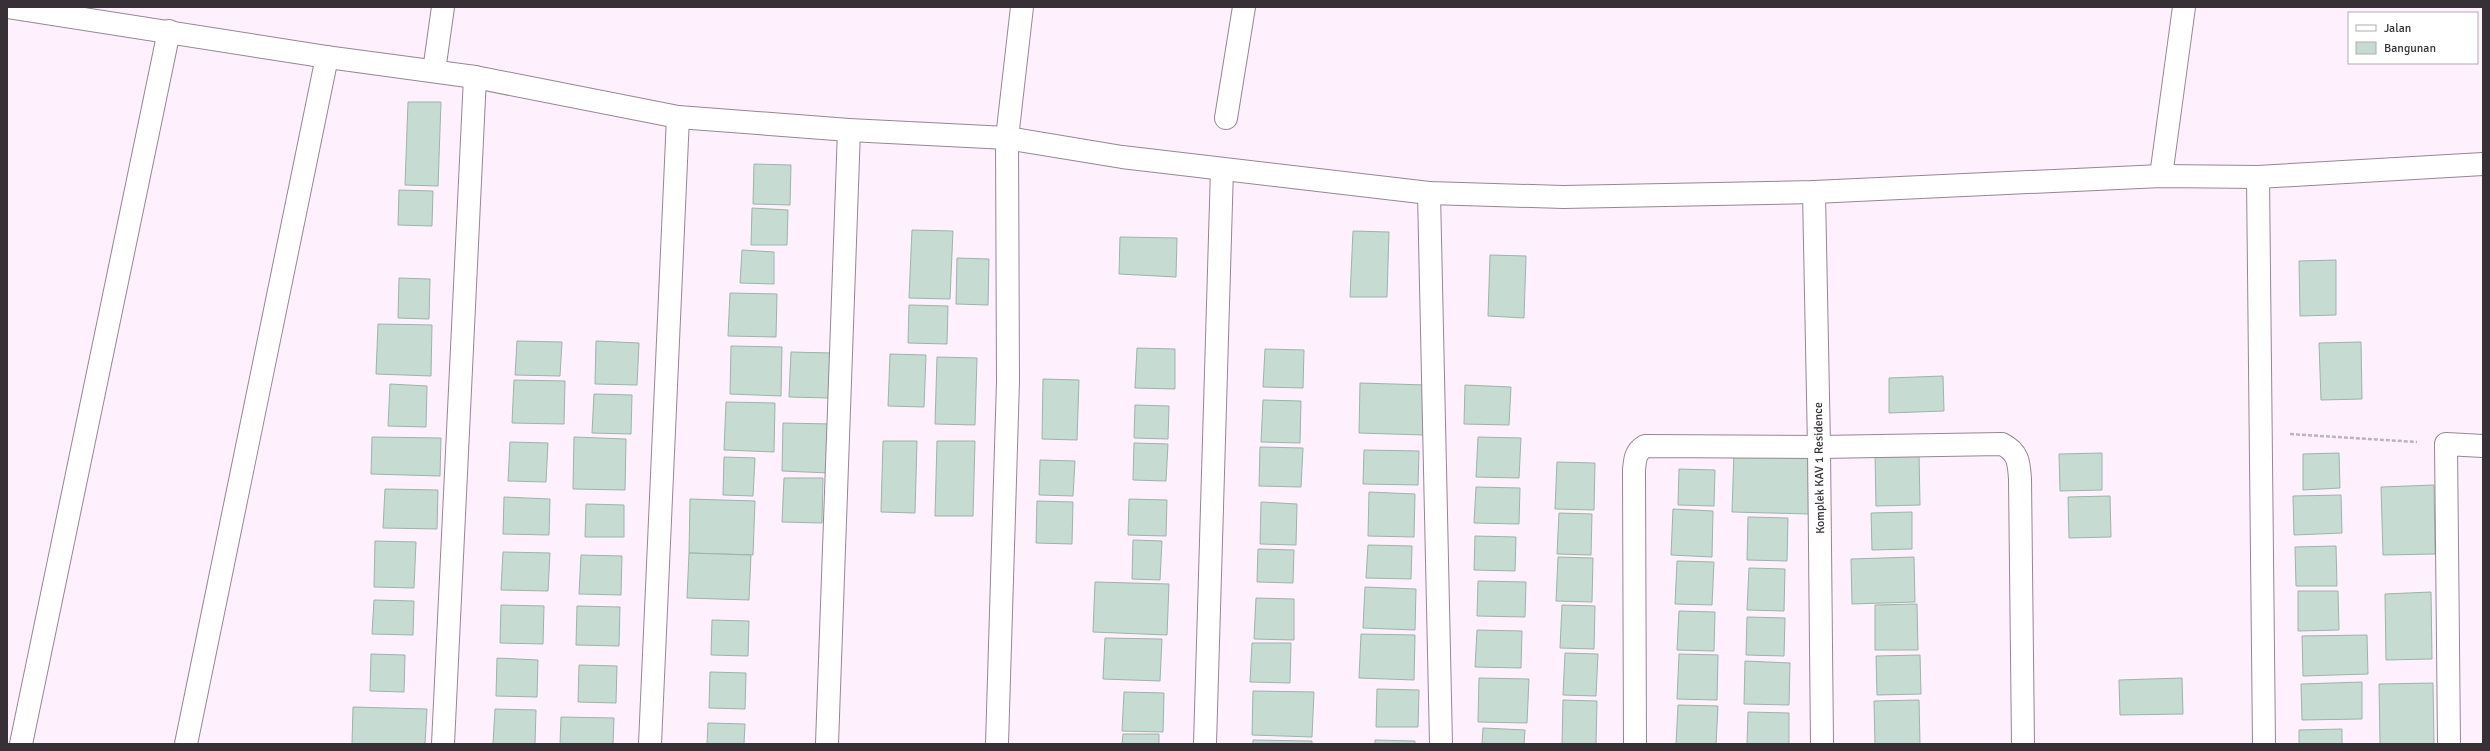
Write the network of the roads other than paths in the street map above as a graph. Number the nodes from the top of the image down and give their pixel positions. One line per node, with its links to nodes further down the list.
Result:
1 (7, 7): 6 (street)
2 (443, 7): 8 (street)
3 (1022, 7): 13 (street)
4 (1244, 7): 11 (street)
5 (2184, 7): 16 (street)
6 (169, 31): 7 (street); 22 (street)
7 (327, 57): 8 (street); 23 (street)
8 (434, 71): 9 (street)
9 (475, 77): 10 (street); 24 (street)
10 (678, 117): 12 (street); 25 (street)
11 (1226, 118)
12 (848, 130): 13 (street); 26 (street)
13 (1007, 138): 15 (street); 27 (street)
14 (2483, 164): 17 (street)
15 (1222, 169): 19 (street); 28 (street)
16 (2161, 176): 17 (street); 18 (street)
17 (2258, 177): 33 (street)
18 (1814, 192): 19 (street); 21 (street, Komplek KAV 1 Residence)
19 (1429, 193): 29 (street)
20 (2483, 446): 34 (street)
21 (1819, 447): 30 (street); 31 (street, Komplek KAV 1 Residence); 32 (street)
22 (21, 744)
23 (186, 744)
24 (443, 744)
25 (650, 744)
26 (827, 744)
27 (996, 744)
28 (1205, 744)
29 (1441, 744)
30 (1635, 744)
31 (1822, 744)
32 (2023, 744)
33 (2264, 744)
34 (2449, 744)

